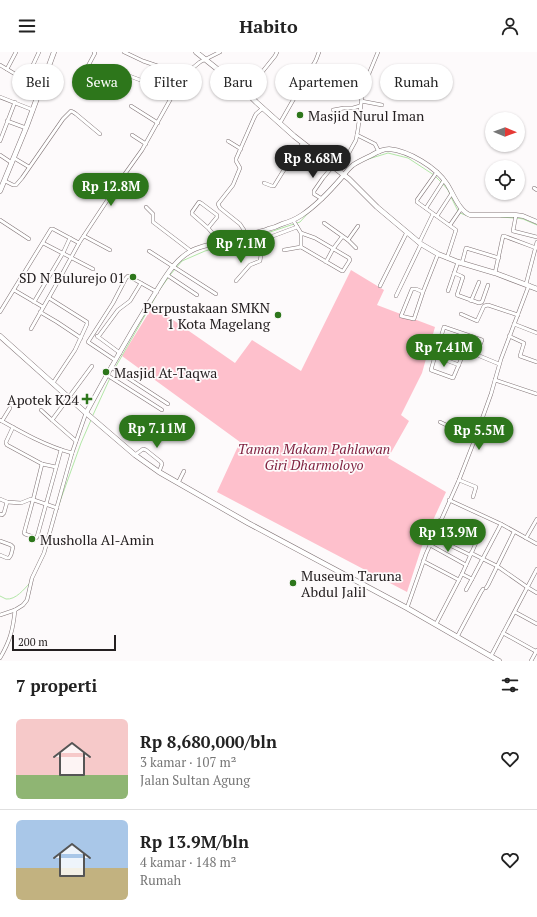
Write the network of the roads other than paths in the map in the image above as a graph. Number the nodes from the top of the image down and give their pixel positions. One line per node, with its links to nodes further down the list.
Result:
1 (16, 52): 21 (street)
2 (39, 52): 12 (street)
3 (54, 52): 13 (main road)
4 (94, 52): 14 (street)
5 (124, 52): 15 (street)
6 (196, 52): 11 (main road)
7 (219, 52): 11 (street)
8 (277, 52): 19 (street)
9 (319, 52): 37 (street)
10 (378, 52): 20 (street)
11 (207, 60): 16 (street); 17 (main road)
12 (33, 64)
13 (50, 64)
14 (89, 64)
15 (152, 64)
16 (198, 64)
17 (212, 64)
18 (0, 65): 21 (street)
19 (267, 66)
20 (372, 68)
21 (7, 69): 22 (street)
22 (12, 72)
23 (0, 96): 28 (street)
24 (37, 100): 33 (main road)
25 (170, 100): 36 (street)
26 (254, 100): 32 (main road)
27 (361, 101): 29 (street); 31 (street)
28 (15, 102): 33 (street); 35 (street)
29 (382, 105)
30 (131, 106): 36 (street)
31 (360, 106): 34 (street); 41 (street)
32 (263, 108): 37 (main road); 46 (street)
33 (33, 110): 38 (main road)
34 (333, 110)
35 (7, 121): 38 (street); 42 (street)
36 (158, 122): 45 (street)
37 (280, 123): 44 (main road)
38 (26, 128): 50 (main road)
39 (100, 134): 52 (street)
40 (132, 135): 45 (street)
41 (357, 135): 47 (street); 54 (street)
42 (0, 140)
43 (228, 140): 46 (street)
44 (303, 143): 49 (street); 51 (main road)
45 (146, 144): 77 (street)
46 (240, 150): 79 (street)
47 (379, 152): 55 (street); 56 (street)
48 (0, 155): 50 (street)
49 (292, 156): 53 (street); 59 (street)
50 (13, 161): 52 (street); 58 (main road)
51 (333, 166): 54 (main road); 62 (street)
52 (29, 167): 58 (street)
53 (309, 169)
54 (339, 171): 56 (main road)
55 (437, 172): 57 (street); 64 (street)
56 (346, 177): 62 (street); 75 (main road)
57 (444, 180): 61 (street); 64 (street)
58 (5, 181): 60 (main road)
59 (264, 183)
60 (0, 191)
61 (452, 192): 65 (street); 66 (street)
62 (322, 199): 70 (street)
63 (146, 208): 97 (street)
64 (426, 208): 66 (street)
65 (461, 209): 67 (street); 72 (street)
66 (435, 215): 72 (street); 89 (street)
67 (516, 215): 69 (street); 81 (street)
68 (0, 220): 83 (street)
69 (537, 222)
70 (295, 223): 76 (street); 78 (street); 79 (street)
71 (324, 223): 80 (street)
72 (450, 225): 101 (street)
73 (358, 226): 84 (street)
74 (208, 228): 74 (street); 85 (street)
75 (407, 232): 89 (main road); 115 (street)
76 (301, 234): 90 (street); 93 (street)
77 (84, 236): 88 (street); 94 (street)
78 (273, 236)
79 (247, 237): 85 (street); 110 (street)
80 (342, 237): 84 (street); 93 (street)
81 (537, 237)
82 (70, 238): 87 (street); 88 (street); 98 (street)
83 (30, 239)
84 (348, 240): 91 (street)
85 (220, 242): 97 (street)
86 (537, 242): 92 (street)
87 (43, 243): 98 (street); 117 (street)
88 (79, 243): 100 (street)
89 (420, 244): 99 (main road); 123 (street)
90 (301, 247): 95 (street); 103 (street)
91 (356, 248)
92 (536, 248): 102 (street); 114 (street)
93 (333, 249): 103 (street); 103 (street)
94 (110, 250)
95 (284, 250)
96 (149, 251): 105 (street)
97 (191, 251): 105 (street)
98 (63, 253): 100 (street); 126 (street)
99 (438, 254): 101 (main road); 120 (street)
100 (71, 257): 106 (street); 124 (street)
101 (447, 258): 104 (main road)
102 (499, 258): 104 (street); 108 (street)
103 (326, 262)
104 (460, 263): 107 (street); 108 (main road)
105 (175, 268): 109 (street); 121 (street)
106 (93, 269)
107 (454, 273): 118 (street); 125 (street)
108 (494, 273): 114 (main road)
109 (169, 277): 119 (street); 122 (street)
110 (236, 282)
111 (479, 282): 125 (street)
112 (141, 283): 119 (street); 135 (street); 138 (street)
113 (488, 284): 125 (street)
114 (527, 285): 116 (main road); 131 (street)
115 (380, 286)
116 (537, 288)
117 (14, 290): 126 (street); 128 (street)
118 (448, 291)
119 (157, 292): 142 (street)
120 (423, 292): 120 (street)
121 (216, 294)
122 (197, 295)
123 (396, 296)
124 (49, 298): 127 (street); 139 (street)
125 (471, 301)
126 (34, 302): 127 (street)
127 (43, 307): 129 (street)
128 (0, 312)
129 (40, 312): 133 (street); 139 (street)
130 (460, 314): 131 (street)
131 (518, 315): 132 (street)
132 (514, 324): 134 (street); 137 (street)
133 (31, 329)
134 (537, 333)
135 (94, 334): 138 (street); 145 (street)
136 (0, 336): 153 (main road)
137 (509, 336): 146 (street); 147 (street)
138 (98, 337): 142 (street)
139 (81, 338): 153 (street)
140 (439, 340): 141 (street); 143 (street); 144 (street)
141 (464, 350): 143 (street); 148 (street)
142 (120, 353): 145 (street)
143 (476, 355): 147 (street)
144 (435, 356): 148 (street); 148 (street)
145 (115, 360): 150 (street)
146 (537, 362)
147 (500, 364): 152 (street)
148 (459, 365)
149 (92, 366): 155 (street)
150 (113, 368): 151 (street); 156 (street)
151 (109, 376): 159 (street); 160 (street)
152 (495, 380): 154 (street); 165 (street)
153 (53, 383): 155 (main road)
154 (537, 394)
155 (69, 397): 160 (main road); 162 (street)
156 (168, 404)
157 (10, 408): 161 (street)
158 (41, 410): 162 (street)
159 (162, 410)
160 (88, 415): 166 (street); 169 (main road)
161 (1, 420): 164 (street)
162 (52, 420): 166 (street)
163 (440, 422): 165 (street)
164 (13, 427): 167 (street); 170 (street)
165 (475, 439): 174 (street)
166 (76, 441): 168 (street)
167 (61, 450): 168 (street); 171 (street)
168 (72, 453): 182 (street)
169 (136, 455): 173 (main road); 173 (street)
170 (42, 464): 171 (street); 178 (street)
171 (56, 467): 181 (street)
172 (184, 471): 175 (street)
173 (159, 472): 175 (main road)
174 (459, 480): 176 (street); 179 (street)
175 (178, 483): 208 (main road)
176 (472, 496)
177 (0, 499): 180 (street)
178 (33, 500): 180 (street); 181 (street); 181 (street)
179 (449, 500): 185 (street); 186 (street)
180 (7, 502): 183 (street)
181 (47, 504): 182 (street)
182 (57, 508): 209 (street)
183 (0, 514)
184 (537, 519): 191 (street)
185 (440, 520): 188 (street); 190 (street)
186 (501, 524): 187 (street); 197 (street)
187 (514, 532): 191 (street); 200 (street)
188 (470, 534)
189 (480, 534): 195 (street)
190 (433, 537): 194 (street); 195 (street)
191 (526, 538): 193 (street)
192 (0, 541): 196 (street)
193 (537, 544)
194 (430, 545): 198 (street); 199 (street)
195 (470, 554): 197 (street); 199 (street)
196 (0, 555)
197 (483, 559): 200 (street); 203 (street)
198 (424, 561): 204 (street); 208 (street)
199 (466, 565): 202 (street)
200 (497, 566): 205 (street); 215 (street)
201 (537, 569): 205 (street)
202 (462, 574): 203 (street); 204 (street)
203 (472, 579): 206 (street)
204 (459, 580): 212 (street)
205 (527, 587): 207 (street); 210 (street)
206 (466, 590)
207 (537, 593)
208 (407, 608): 212 (main road)
209 (15, 610): 211 (street); 218 (street)
210 (515, 612): 213 (street); 214 (street)
211 (0, 615)
212 (436, 624): 215 (main road)
213 (537, 624)
214 (503, 633): 216 (street); 217 (street)
215 (457, 637): 217 (main road)
216 (537, 651): 220 (street)
217 (491, 656): 219 (main road)
218 (0, 658)
219 (499, 661)
220 (531, 661)

